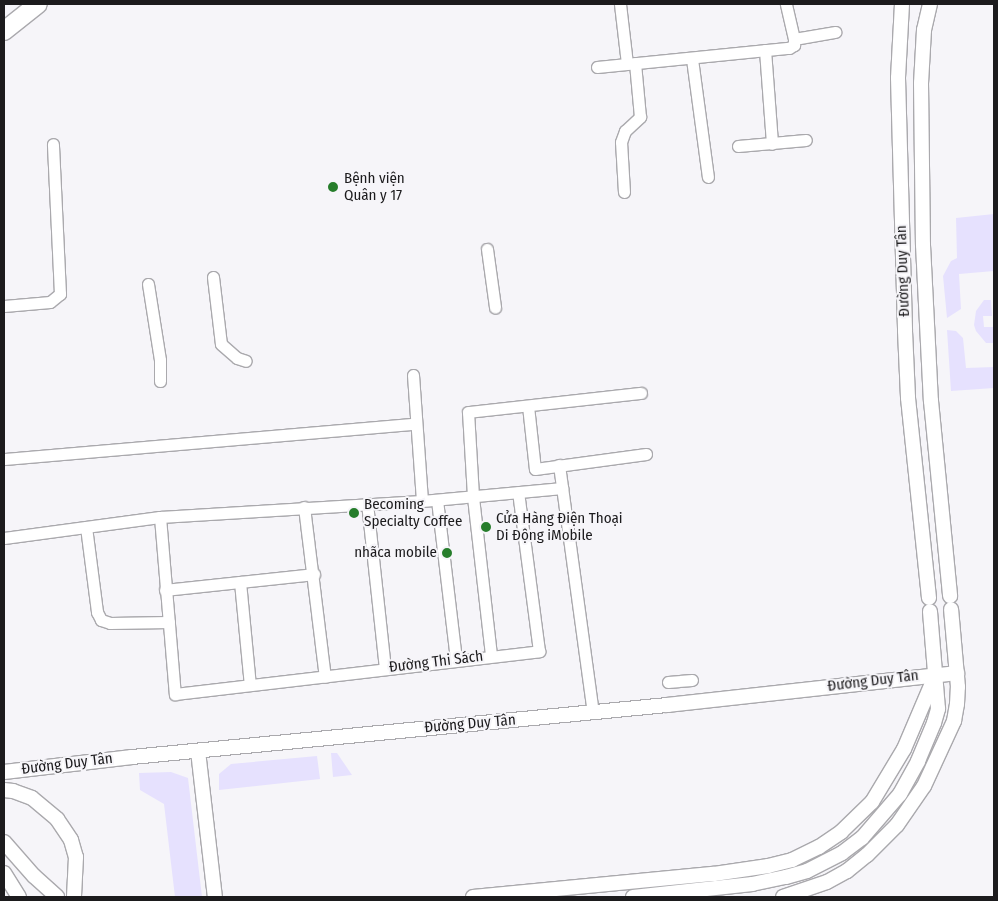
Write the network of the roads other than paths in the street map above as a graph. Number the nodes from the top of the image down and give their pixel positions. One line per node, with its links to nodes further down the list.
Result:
1 (38, 4): 6 (main road)
2 (620, 4): 11 (street)
3 (786, 4): 8 (street)
4 (902, 4): 40 (street, Đường Duy Tân)
5 (930, 4): 39 (street, Đường Duy Tân)
6 (4, 31)
7 (835, 32): 8 (street)
8 (794, 39): 9 (street)
9 (764, 50): 10 (street); 15 (street)
10 (692, 59): 11 (street); 17 (street)
11 (631, 64): 12 (street); 18 (street)
12 (597, 67)
13 (806, 140): 15 (street)
14 (53, 144): 22 (street)
15 (772, 144): 16 (street)
16 (738, 146)
17 (708, 177)
18 (624, 192)
19 (487, 249): 23 (street)
20 (213, 277): 24 (street)
21 (148, 284): 26 (street)
22 (4, 306)
23 (495, 307)
24 (246, 361)
25 (413, 375): 29 (street)
26 (160, 381)
27 (641, 393): 28 (street)
28 (528, 406): 32 (street); 35 (street)
29 (416, 424): 31 (street); 37 (street)
30 (646, 454): 32 (street)
31 (4, 459)
32 (559, 465): 33 (street)
33 (562, 488): 34 (street); 58 (street)
34 (518, 492): 35 (street); 49 (street, Đường Thi Sách)
35 (473, 496): 36 (street); 49 (street)
36 (437, 500): 37 (street); 50 (street)
37 (422, 501): 38 (street)
38 (367, 503): 41 (street); 51 (street)
39 (941, 504): 40 (street); 52 (street, Đường Duy Tân)
40 (920, 505): 53 (street, Đường Duy Tân)
41 (304, 507): 42 (street); 45 (street)
42 (160, 517): 43 (street); 47 (street)
43 (86, 527): 44 (street); 48 (street)
44 (4, 538)
45 (314, 574): 46 (street); 54 (street)
46 (240, 582): 47 (street); 57 (street)
47 (165, 590): 48 (street)
48 (169, 622): 57 (street, Đường Thi Sách)
49 (491, 656): 50 (street, Đường Thi Sách)
50 (456, 659): 51 (street, Đường Thi Sách)
51 (385, 669): 54 (street, Đường Thi Sách)
52 (957, 673): 53 (street, Đường Duy Tân); 70 (street)
53 (936, 674): 58 (street, Đường Duy Tân); 68 (street); 69 (street)
54 (325, 677): 57 (street, Đường Thi Sách)
55 (692, 680): 56 (street)
56 (668, 682)
57 (250, 685)
58 (593, 712): 59 (street, Đường Duy Tân)
59 (198, 751): 60 (street, Đường Duy Tân); 67 (street)
60 (4, 772)
61 (4, 790): 66 (street)
62 (4, 842): 65 (street)
63 (4, 873): 64 (street)
64 (19, 897)
65 (58, 897)
66 (74, 897)
67 (215, 897)
68 (473, 897)
69 (633, 897)
70 (783, 897)

